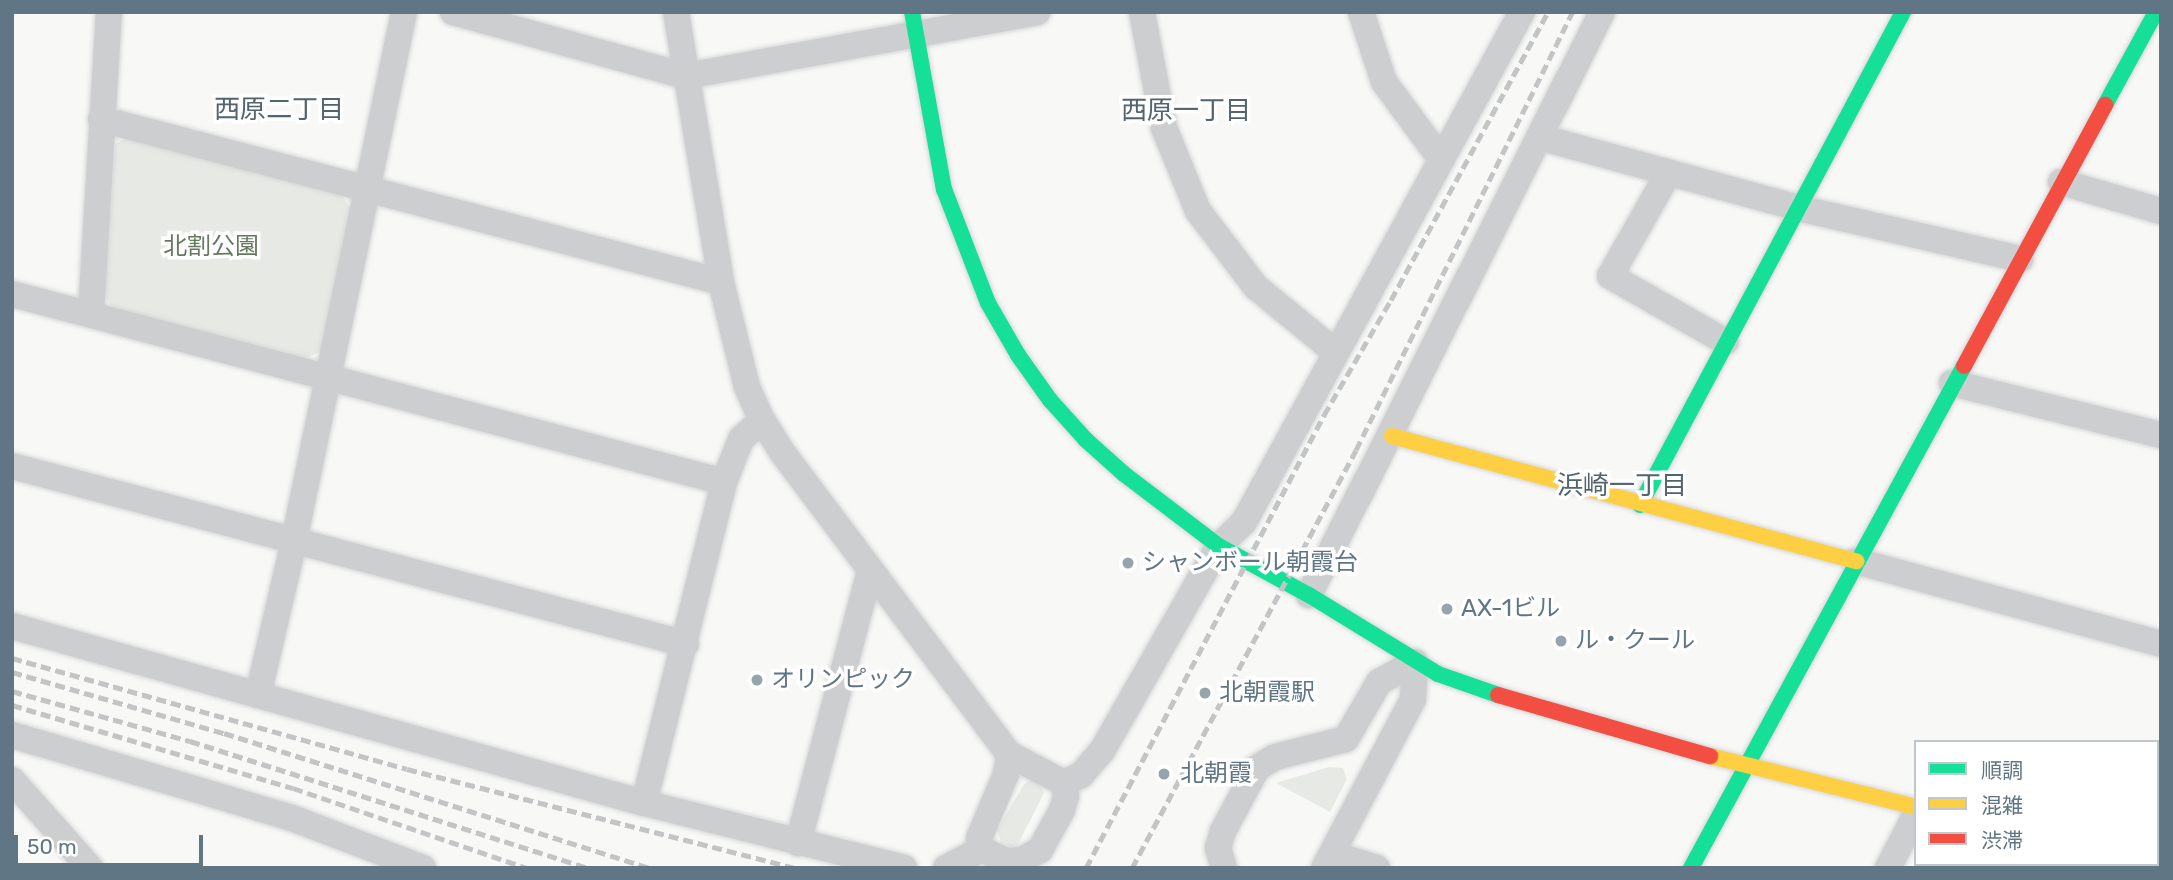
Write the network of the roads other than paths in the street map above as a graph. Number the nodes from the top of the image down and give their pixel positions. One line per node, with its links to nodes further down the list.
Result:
1 (109, 12): 14 (street)
2 (404, 12): 19 (street)
3 (453, 12): 13 (street)
4 (677, 12): 13 (street)
5 (1037, 12): 12 (street)
6 (1142, 12): 27 (street)
7 (1361, 12): 16 (street)
8 (1522, 12): 16 (street)
9 (1602, 12): 15 (street)
10 (1903, 12): 20 (street)
11 (2156, 12): 18 (street)
12 (914, 24): 13 (street); 37 (street)
13 (686, 76): 23 (street)
14 (101, 119): 19 (street); 25 (street)
15 (1539, 137): 17 (street); 32 (street)
16 (1441, 159): 27 (street)
17 (1668, 174): 20 (street); 26 (street)
18 (2061, 182): 21 (street); 22 (street)
19 (366, 191): 23 (street); 28 (street)
20 (1798, 208): 22 (street); 26 (street)
21 (2161, 211)
22 (2020, 259): 29 (street)
23 (721, 282): 30 (street)
24 (12, 294): 25 (street)
25 (90, 313): 28 (street)
26 (1726, 342): 35 (street)
27 (1335, 352): 37 (street)
28 (329, 375): 34 (street); 36 (street)
29 (1952, 383): 31 (street); 38 (street)
30 (762, 420): 34 (street); 39 (street)
31 (2161, 435)
32 (1392, 436): 35 (street); 40 (street)
33 (12, 466): 36 (street)
34 (724, 482): 42 (street)
35 (1640, 505): 38 (street)
36 (294, 541): 42 (street); 45 (street)
37 (1219, 545): 40 (street); 52 (street)
38 (1856, 561): 43 (street); 49 (street)
39 (870, 570): 48 (street); 56 (street)
40 (1309, 595): 44 (street)
41 (12, 626): 45 (street)
42 (686, 643): 53 (street)
43 (2161, 644)
44 (1415, 662): 47 (street); 49 (street); 51 (street)
45 (258, 695): 53 (street)
46 (12, 735): 59 (street)
47 (1346, 739): 51 (street); 63 (street)
48 (1009, 754): 52 (street); 57 (street)
49 (1744, 766): 54 (street); 65 (street)
50 (12, 780): 60 (street)
51 (1371, 781): 58 (street)
52 (1064, 783): 57 (street)
53 (645, 803): 56 (street)
54 (1914, 807)
55 (1914, 818): 66 (street)
56 (798, 843): 61 (street)
57 (981, 849): 62 (street)
58 (1328, 861): 64 (street)
59 (417, 867)
60 (90, 868)
61 (904, 868)
62 (946, 868)
63 (1224, 868)
64 (1377, 868)
65 (1691, 868)
66 (1888, 868)

